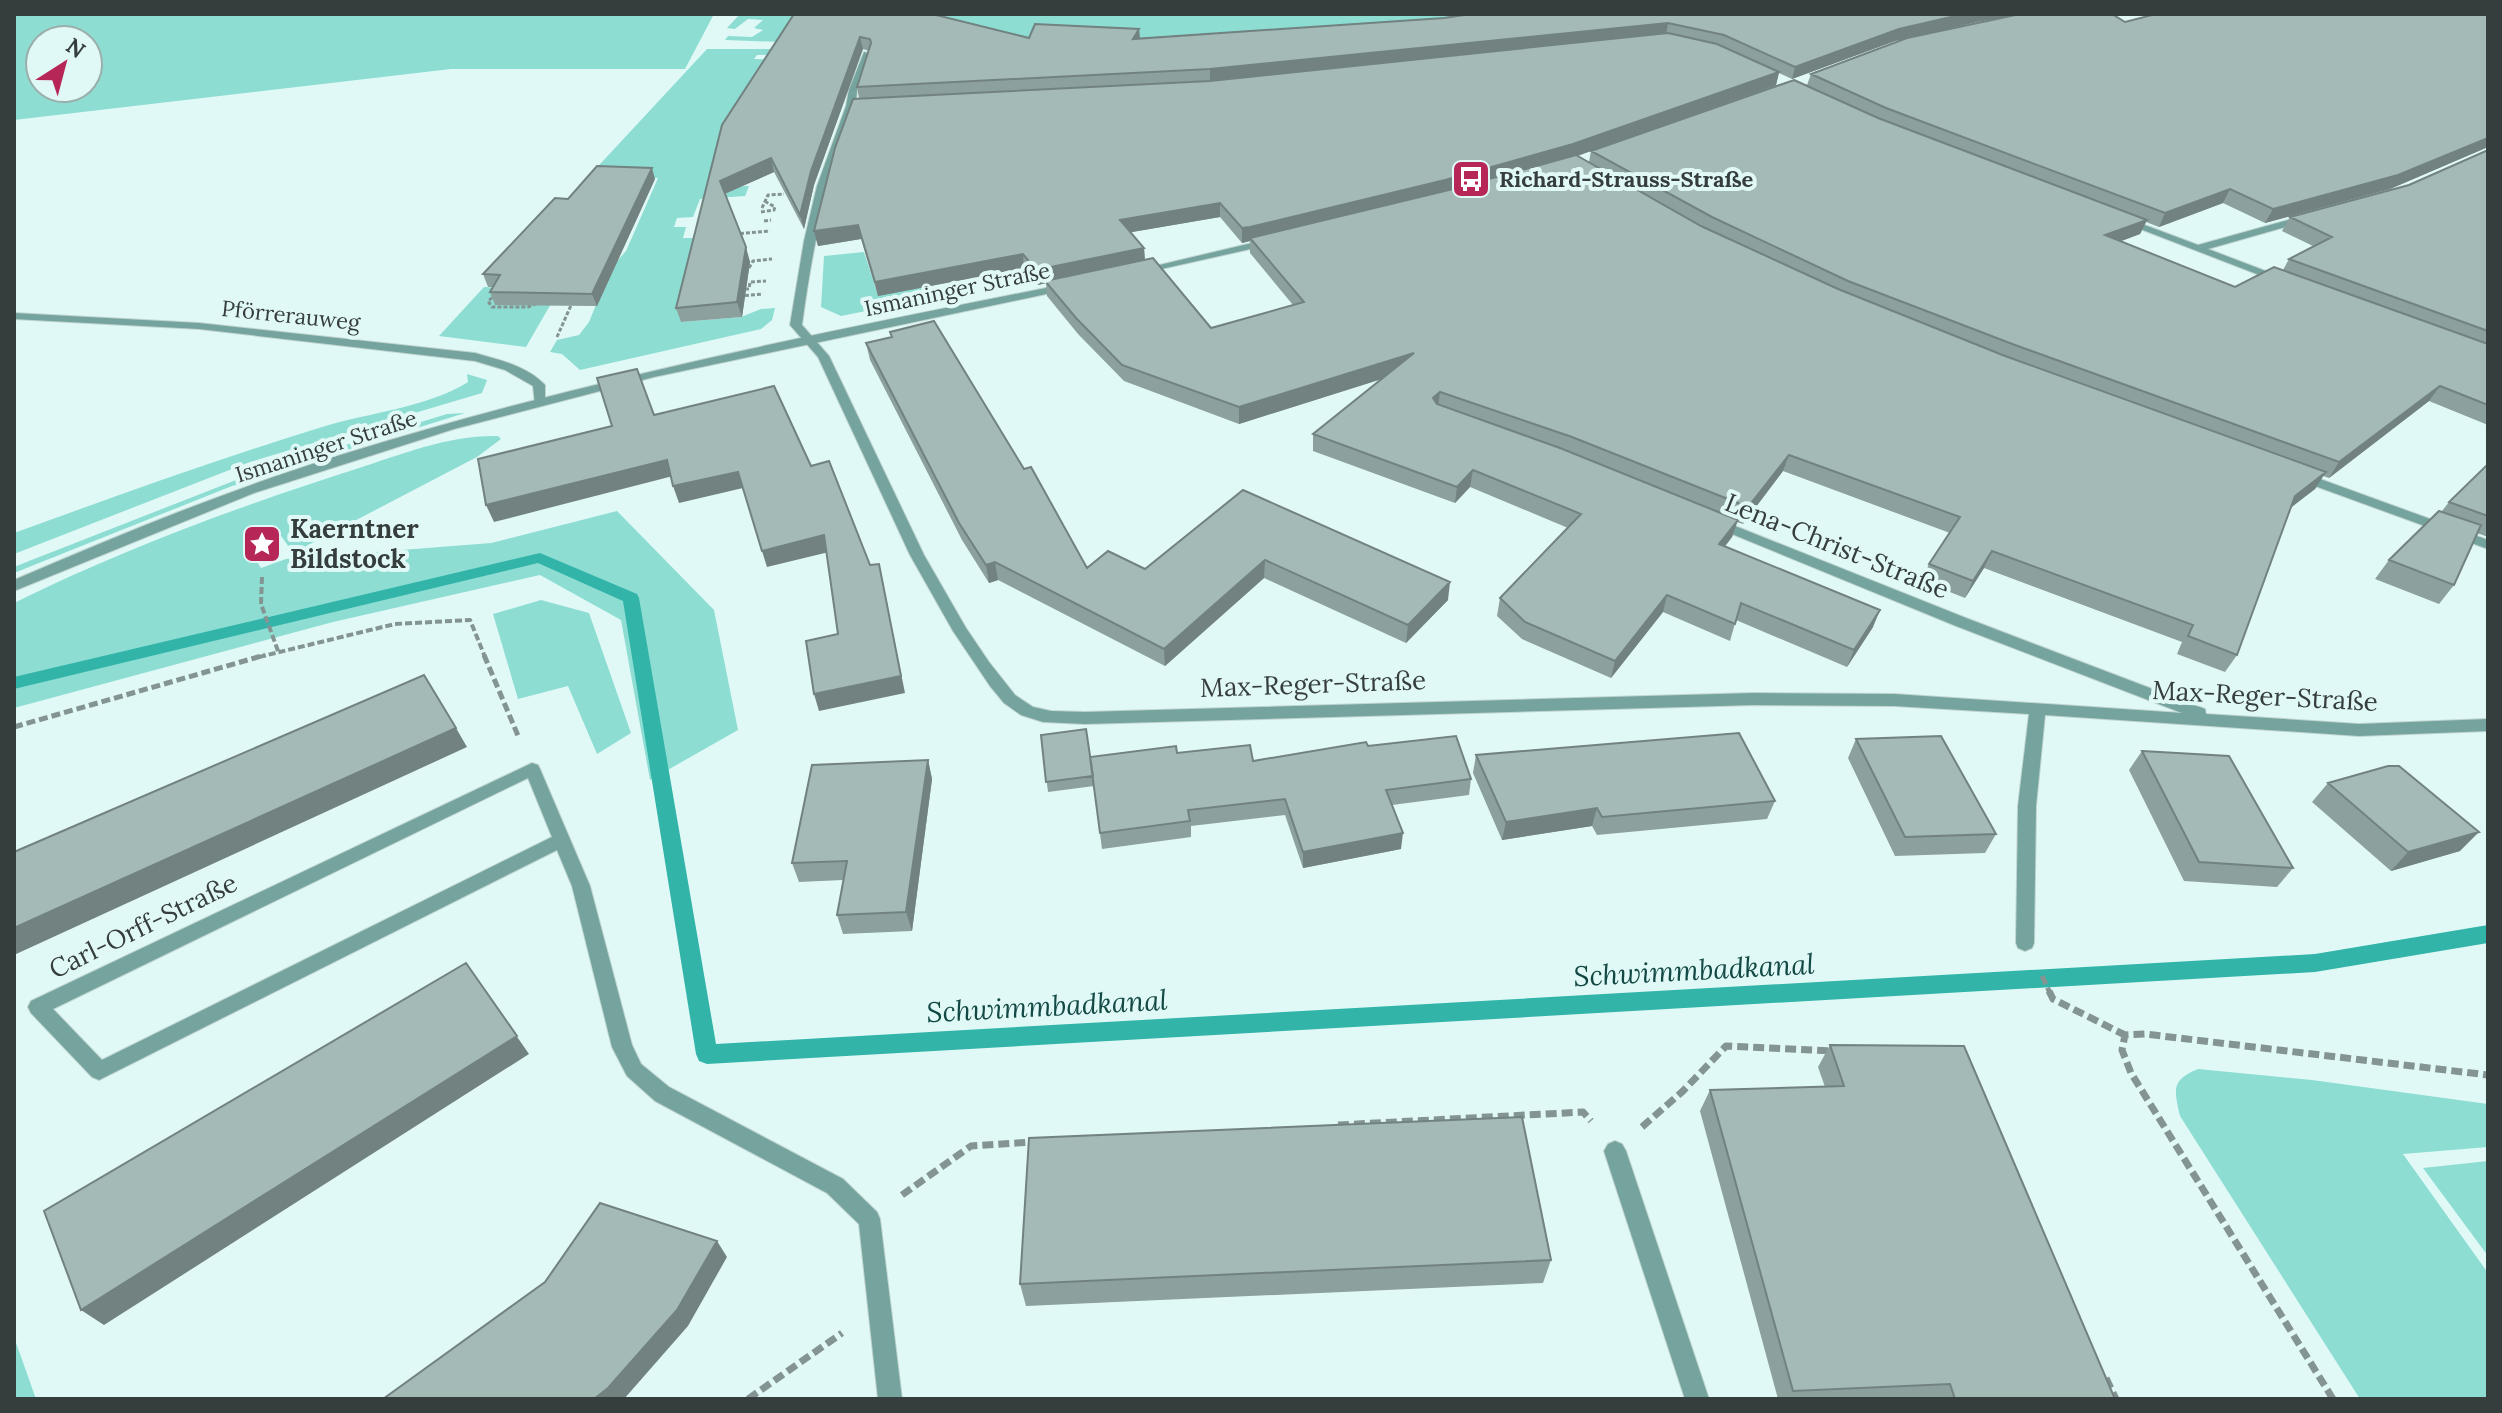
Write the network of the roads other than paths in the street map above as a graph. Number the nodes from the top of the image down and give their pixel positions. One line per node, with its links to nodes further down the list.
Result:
1 (867, 54): 3 (street)
2 (881, 105): 3 (street)
3 (851, 106): 12 (street)
4 (2321, 214): 7 (street)
5 (2111, 216): 7 (street)
6 (1276, 240): 8 (street)
7 (2196, 249): 10 (street)
8 (1130, 273)
9 (1082, 283): 12 (street, Ismaninger Straße)
10 (2298, 287)
11 (14, 316): 13 (street, Pförrerauweg)
12 (806, 340): 13 (street, Ismaninger Straße); 18 (street, Max-Reger-Straße)
13 (539, 402): 17 (street, Ismaninger Straße)
14 (2282, 469): 16 (street)
15 (1693, 513): 19 (street, Lena-Christ-Straße)
16 (2488, 545)
17 (14, 586)
18 (2038, 709): 19 (street, Max-Reger-Straße); 22 (street)
19 (2215, 720): 20 (street, Max-Reger-Straße)
20 (2488, 725)
21 (563, 839): 21 (street, Carl-Orff-Straße); 24 (street)
22 (2025, 943)
23 (1615, 1151): 25 (street)
24 (890, 1399)
25 (1697, 1399)

